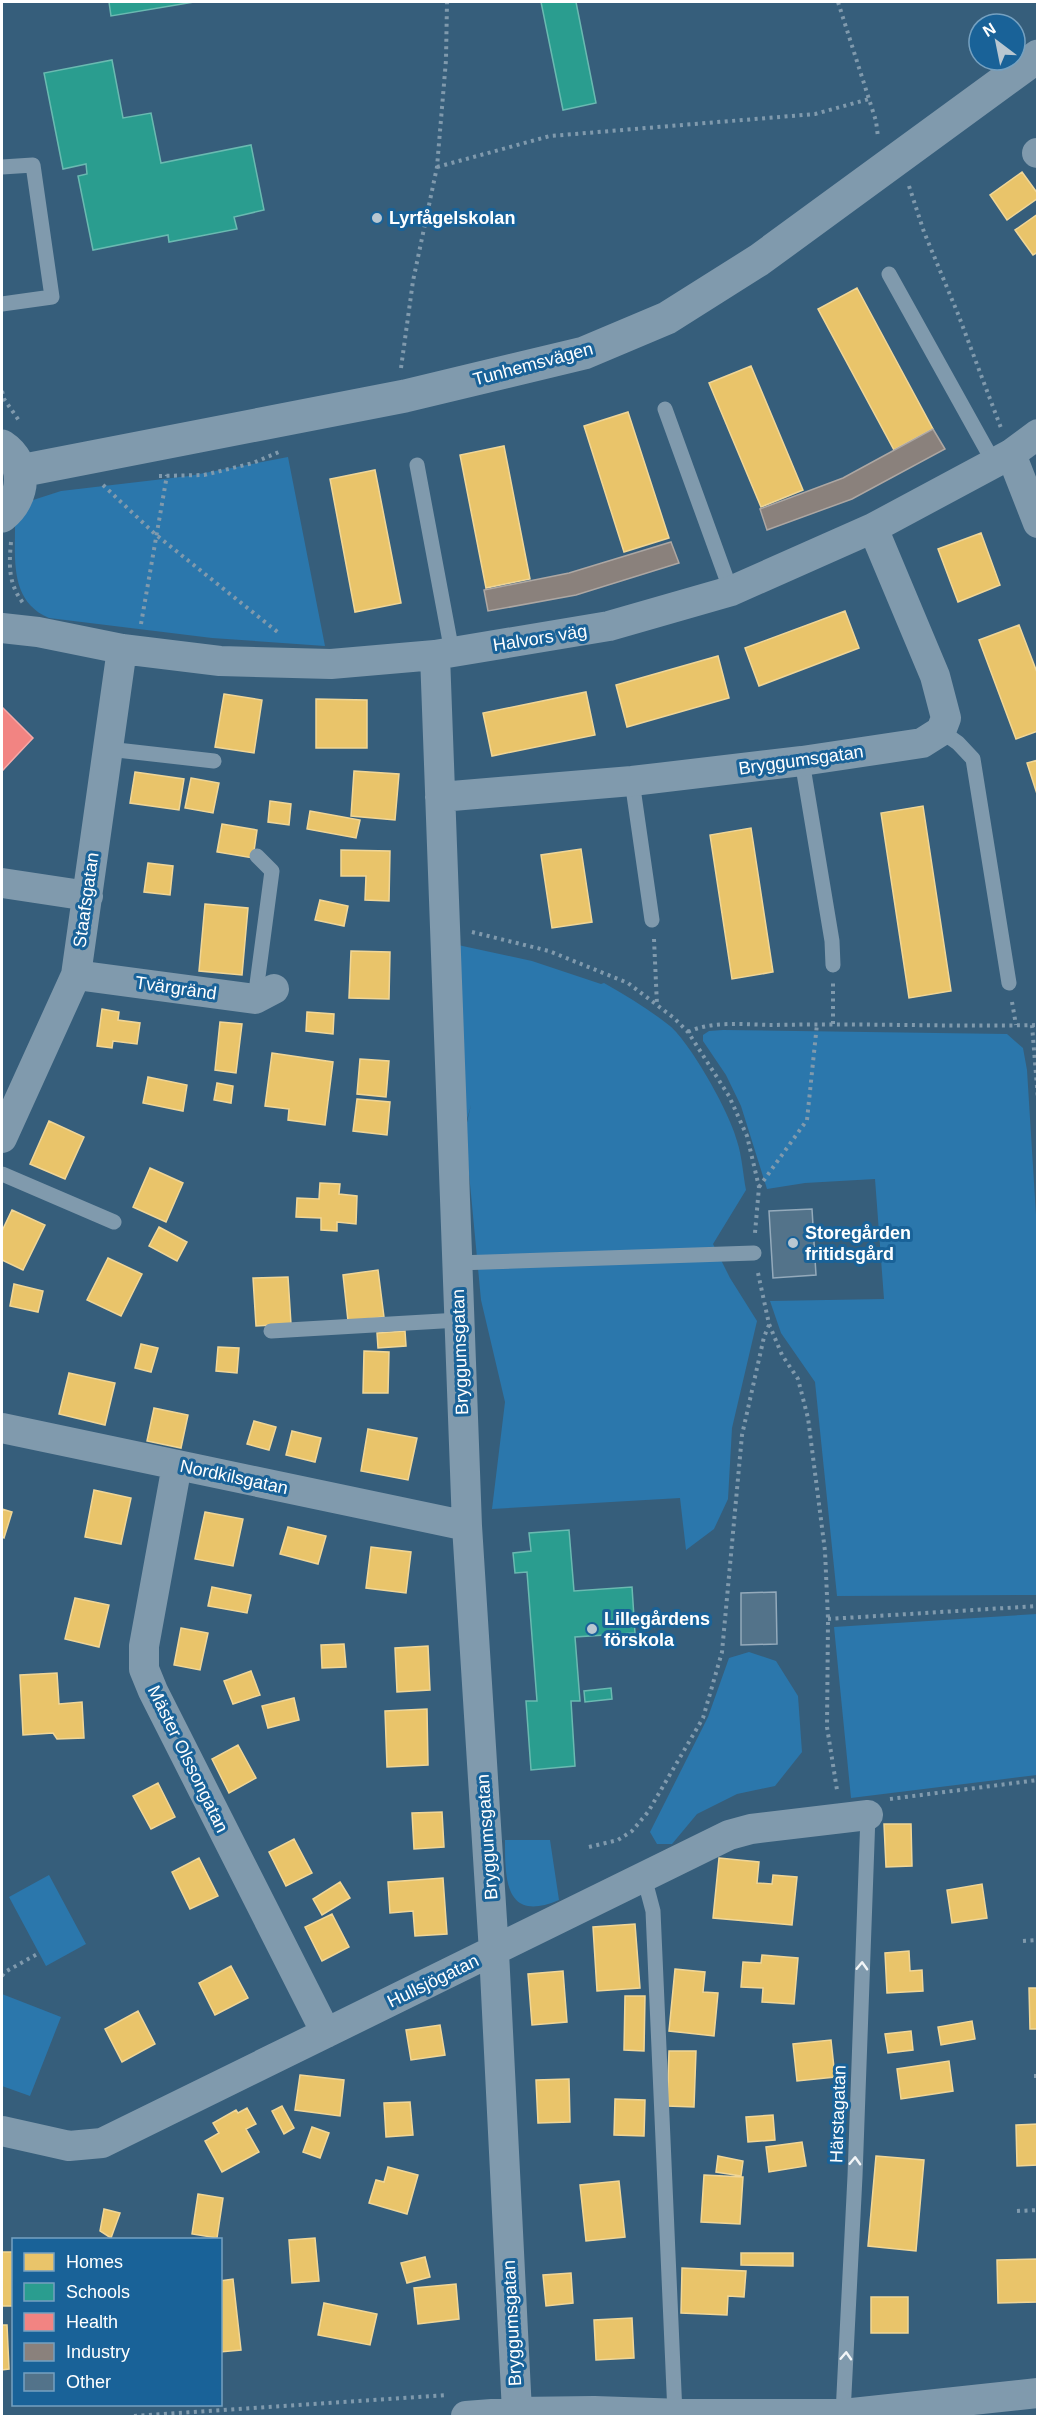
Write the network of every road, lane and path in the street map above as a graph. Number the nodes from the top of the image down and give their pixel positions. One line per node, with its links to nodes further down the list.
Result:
1 (447, 2): 9 (path)
2 (838, 2): 4 (path)
3 (1038, 56): 7 (street, Tunhemsvägen)
4 (869, 99): 6 (path); 9 (path)
5 (886, 129): 6 (path)
6 (876, 135): 7 (path); 7 (path)
7 (882, 151): 18 (street, Tunhemsvägen); 19 (path)
8 (2, 166): 11 (lane)
9 (437, 167): 13 (path)
10 (889, 274): 19 (lane)
11 (2, 304)
12 (412, 366): 13 (path)
13 (401, 368): 14 (path)
14 (391, 370)
15 (2, 391): 18 (path)
16 (665, 408): 27 (lane)
17 (1038, 434): 19 (street, Halvors väg)
18 (15, 448): 24 (street)
19 (1002, 459): 23 (street); 25 (street, Halvors väg)
20 (417, 465): 32 (lane)
21 (167, 476): 26 (path)
22 (97, 479): 26 (path)
23 (1038, 523)
24 (8, 525): 28 (path)
25 (873, 528): 27 (street, Halvors väg); 33 (street)
26 (155, 534): 30 (path); 31 (path)
27 (731, 591): 32 (street, Halvors väg)
28 (27, 608)
29 (2, 628): 31 (street, Halvors väg)
30 (280, 634)
31 (131, 641): 32 (street, Halvors väg); 34 (street, Staafsgatan)
32 (443, 653): 38 (street, Bryggumsgatan)
33 (941, 731): 36 (street, Bryggumsgatan); 46 (lane)
34 (108, 749): 35 (lane); 41 (street, Staafsgatan)
35 (214, 760)
36 (802, 761): 37 (street, Bryggumsgatan); 44 (lane)
37 (632, 782): 38 (street, Bryggumsgatan); 42 (lane)
38 (440, 797): 43 (street, Bryggumsgatan)
39 (257, 856): 47 (lane)
40 (2, 883): 41 (street)
41 (88, 896): 45 (street, Staafsgatan)
42 (652, 920): 48 (path)
43 (444, 925): 48 (path); 59 (street, Bryggumsgatan)
44 (833, 965): 50 (path)
45 (75, 975): 47 (street, Tvärgränd); 54 (street, Staafsgatan)
46 (1009, 983)
47 (264, 994)
48 (657, 1005): 52 (path)
49 (817, 1024): 50 (path); 52 (path); 56 (path)
50 (833, 1024): 51 (path)
51 (1035, 1025): 53 (path)
52 (688, 1032): 56 (path)
53 (1038, 1099)
54 (2, 1138)
55 (2, 1174): 57 (lane)
56 (759, 1187): 58 (path)
57 (114, 1222)
58 (754, 1253): 59 (lane, Bryggumsgatan); 61 (path)
59 (457, 1263): 60 (street, Bryggumsgatan)
60 (459, 1320): 62 (lane); 65 (street, Bryggumsgatan)
61 (769, 1324): 67 (path); 71 (path)
62 (271, 1331)
63 (2, 1428): 64 (street, Nordkilsgatan)
64 (177, 1465): 65 (street, Nordkilsgatan); 78 (street, Mäster Olssongatan)
65 (467, 1526): 75 (street, Bryggumsgatan)
66 (1038, 1606): 67 (path)
67 (828, 1619): 69 (path)
68 (1038, 1780): 70 (path)
69 (838, 1795)
70 (877, 1808): 72 (street, Hullsjögatan); 84 (lane, Härstagatan, one-way to 70)
71 (589, 1847)
72 (644, 1877): 75 (street, Hullsjögatan); 85 (lane)
73 (1038, 1940): 74 (path)
74 (1023, 1941)
75 (494, 1952): 78 (street, Hullsjögatan); 83 (street, Bryggumsgatan)
76 (39, 1953): 77 (path)
77 (2, 1976)
78 (326, 2033): 79 (street, Hullsjögatan)
79 (2, 2131)
80 (1038, 2210): 81 (path)
81 (1017, 2211)
82 (1038, 2392): 84 (street)
83 (517, 2412): 85 (street); 86 (street)
84 (843, 2414): 85 (street)
85 (694, 2415)
86 (466, 2416)

